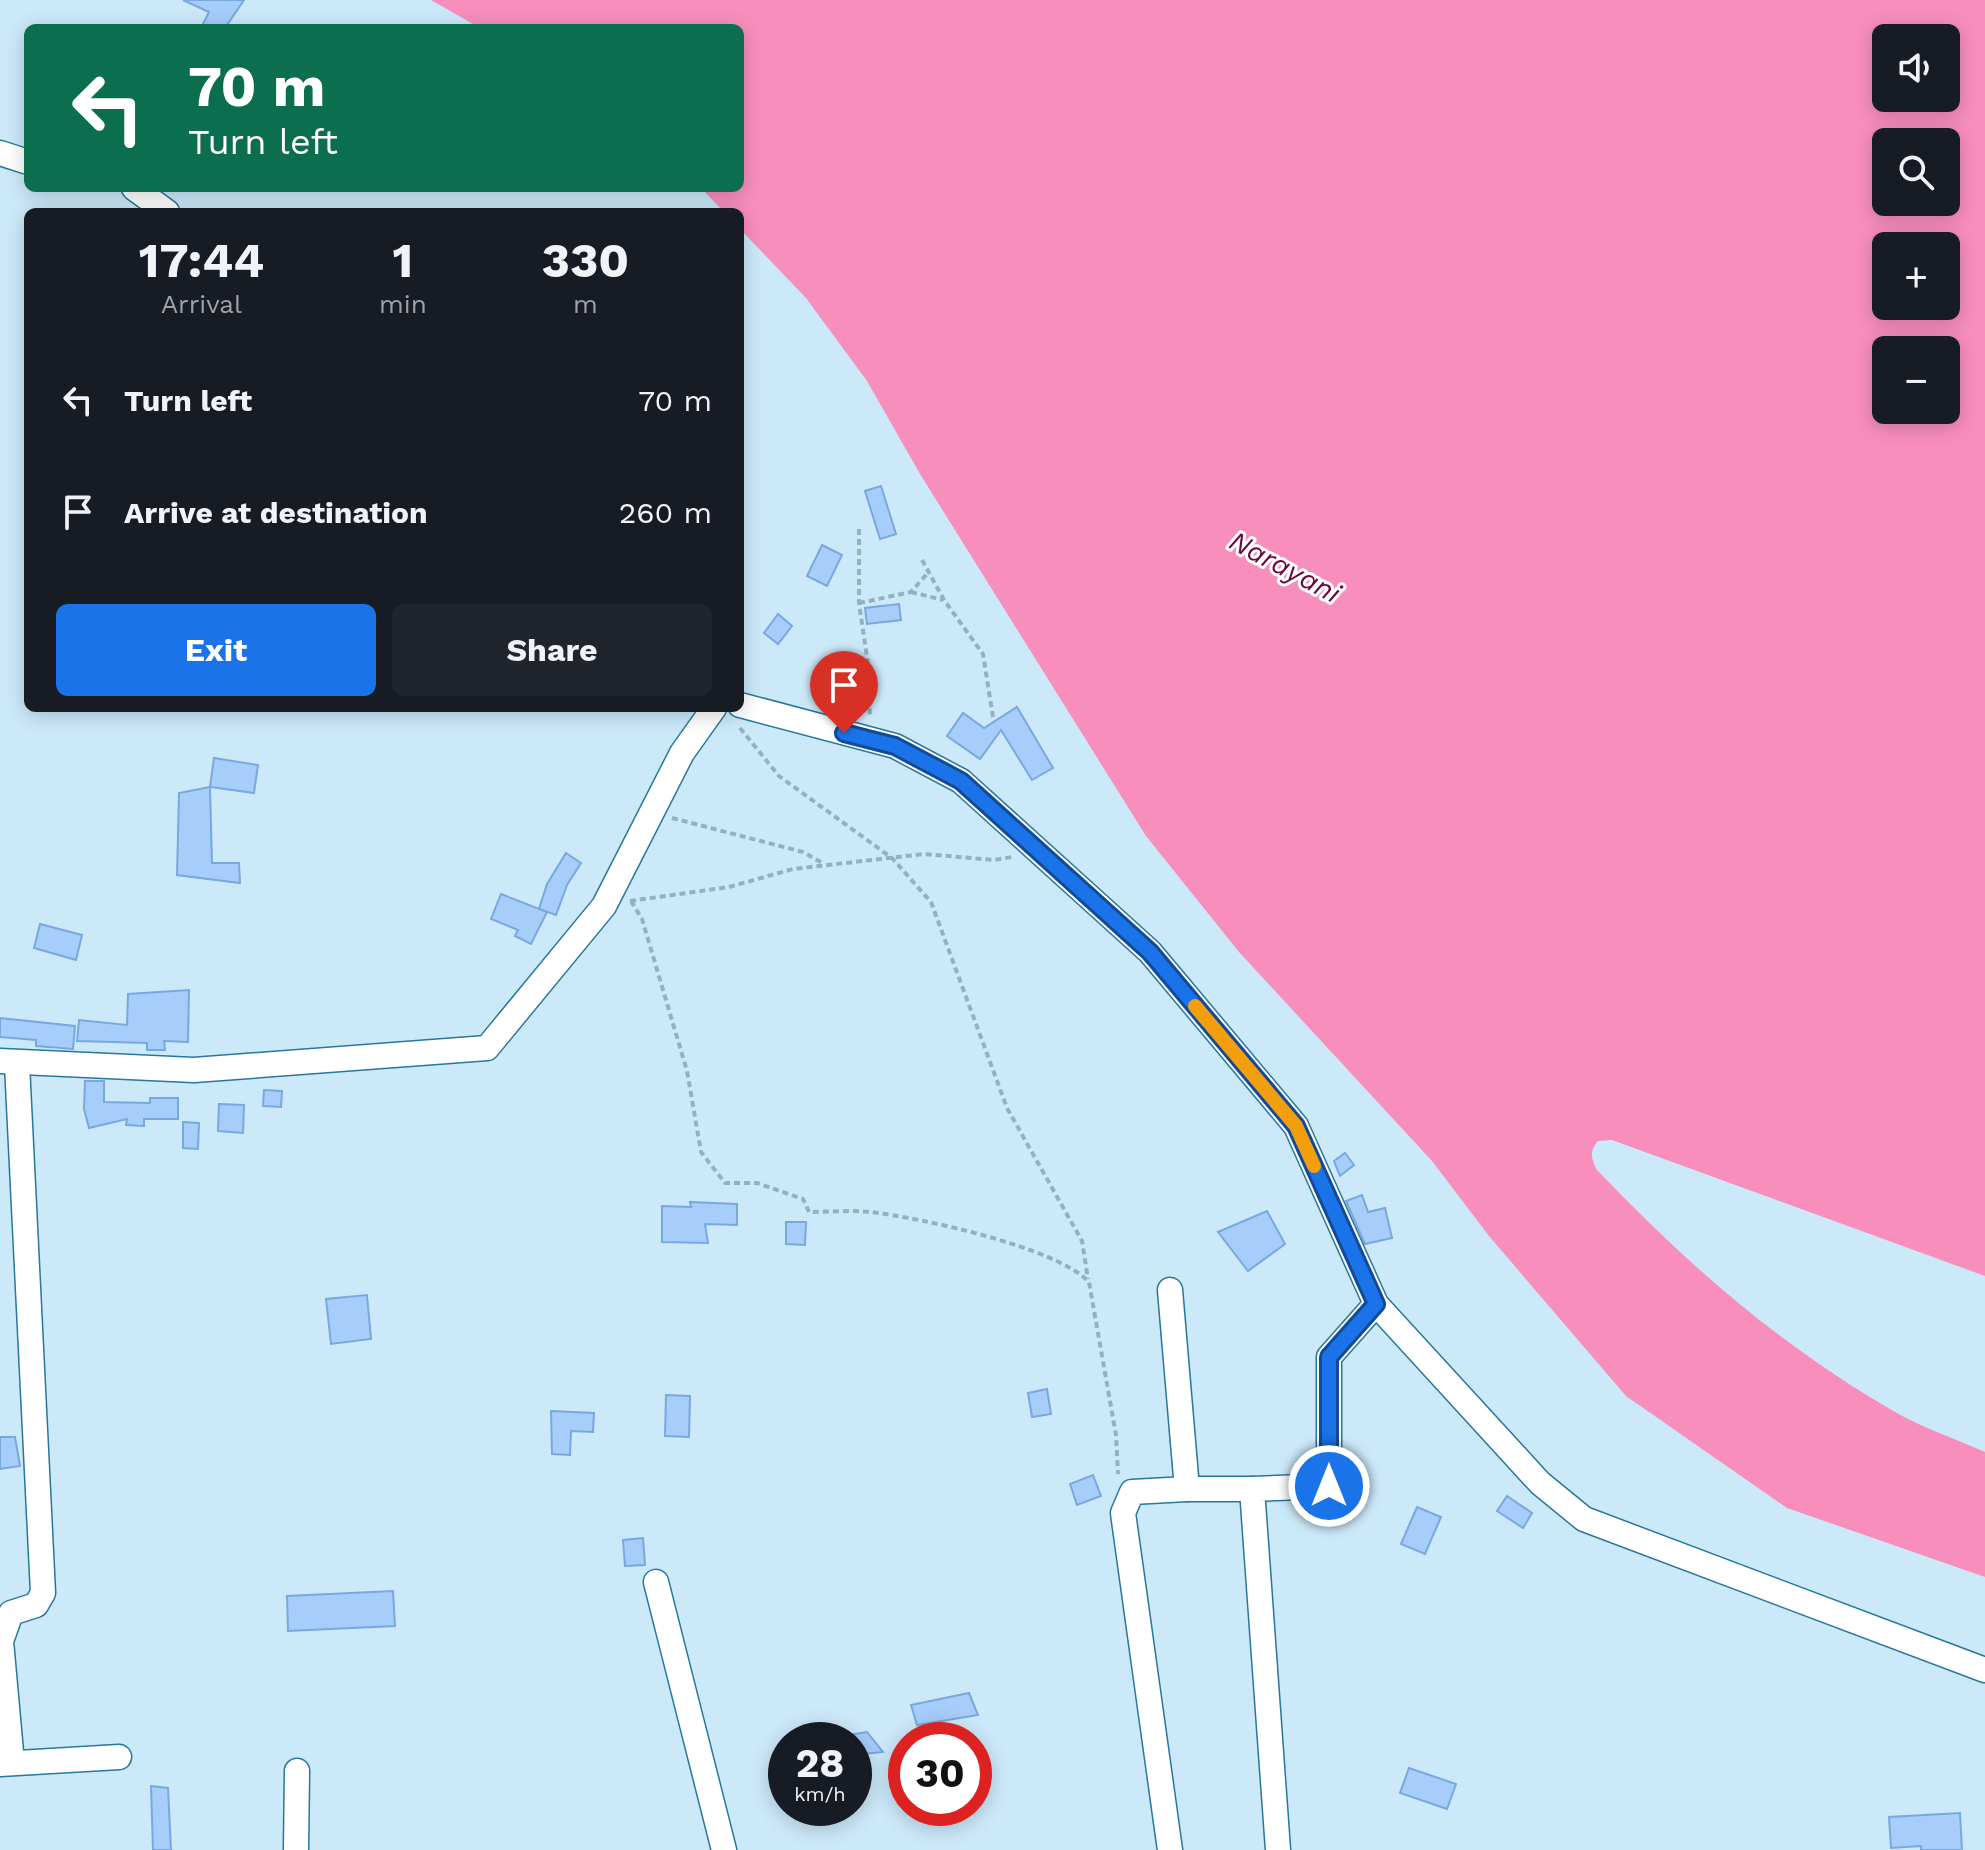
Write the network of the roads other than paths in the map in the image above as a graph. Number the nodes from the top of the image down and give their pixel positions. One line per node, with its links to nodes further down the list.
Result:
1 (0, 153): 2 (street)
2 (24, 161)
3 (140, 192): 4 (street)
4 (162, 208)
5 (727, 712): 7 (street)
6 (738, 712): 9 (street)
7 (8, 1063): 15 (street)
8 (1170, 1290): 10 (street)
9 (1376, 1304): 11 (street); 13 (street)
10 (1187, 1489): 11 (street); 19 (street)
11 (1252, 1489): 20 (street)
12 (656, 1582): 18 (street)
13 (1985, 1670)
14 (119, 1757): 15 (street)
15 (6, 1764)
16 (297, 1771): 17 (street)
17 (296, 1850)
18 (724, 1850)
19 (1170, 1850)
20 (1278, 1850)

